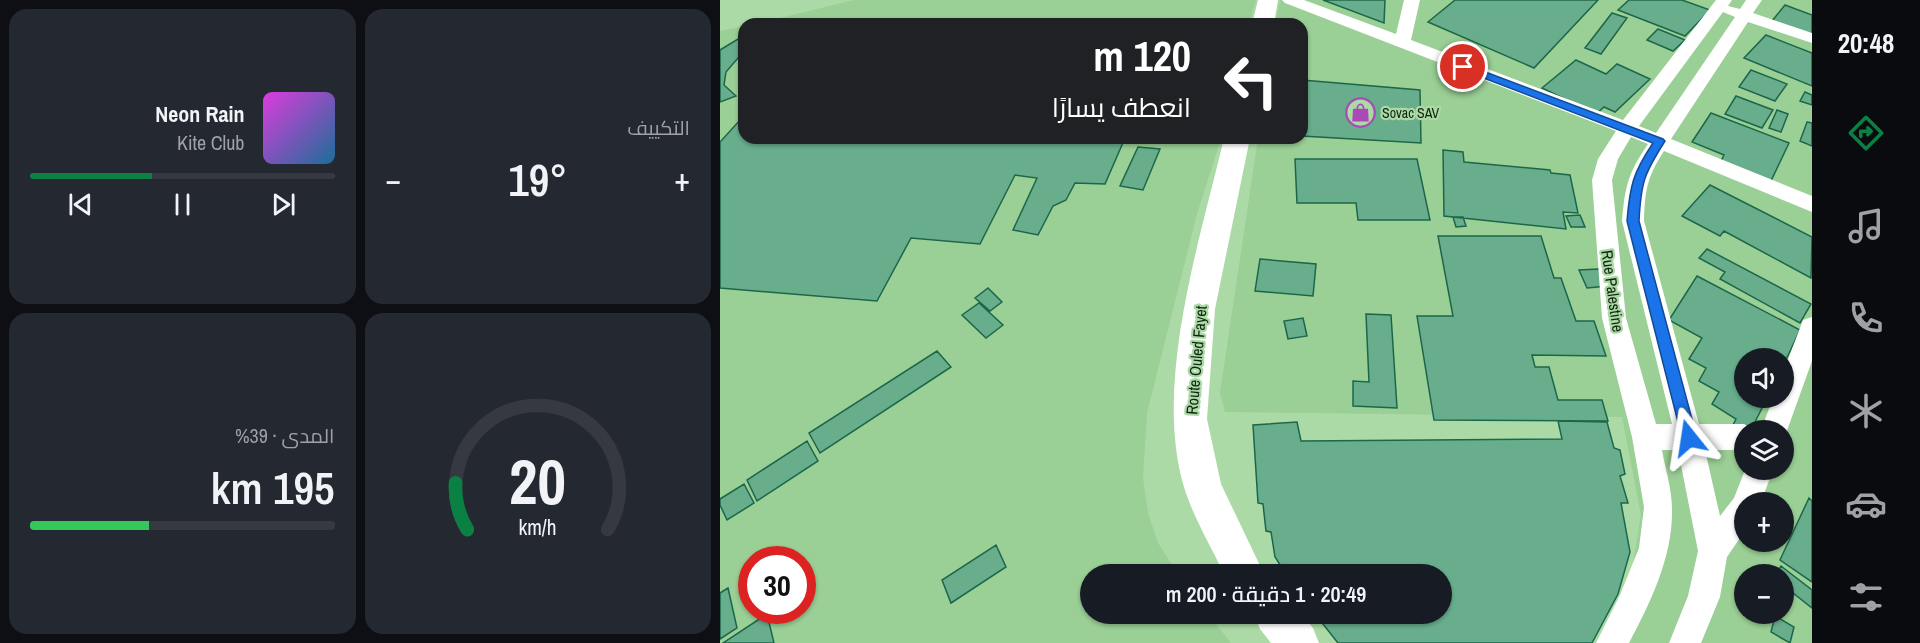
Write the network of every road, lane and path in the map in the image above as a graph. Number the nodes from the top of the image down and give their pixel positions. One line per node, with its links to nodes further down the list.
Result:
1 (1268, 0): 6 (main road)
2 (1290, 0): 8 (street)
3 (1412, 0): 8 (street)
4 (1721, 3): 5 (street); 9 (street, Rue Palestine)
5 (1749, 7): 7 (street); 10 (street, Rue Palestine)
6 (1264, 18)
7 (1812, 38)
8 (1402, 44): 9 (street)
9 (1627, 128): 10 (street); 15 (street, Rue Palestine)
10 (1659, 141): 12 (street); 17 (street, Rue Palestine)
11 (1236, 144): 20 (main road, Route Ouled Fayet)
12 (1812, 204)
13 (1812, 327): 14 (street)
14 (1776, 420)
15 (1646, 437): 17 (street); 23 (street, Rue Palestine)
16 (1734, 437): 17 (street)
17 (1689, 438): 19 (street, Rue Palestine)
18 (1734, 522): 19 (street)
19 (1713, 551): 24 (street, Rue Palestine)
20 (1239, 564)
21 (1283, 624): 22 (main road)
22 (1298, 643)
23 (1612, 643)
24 (1685, 643)

